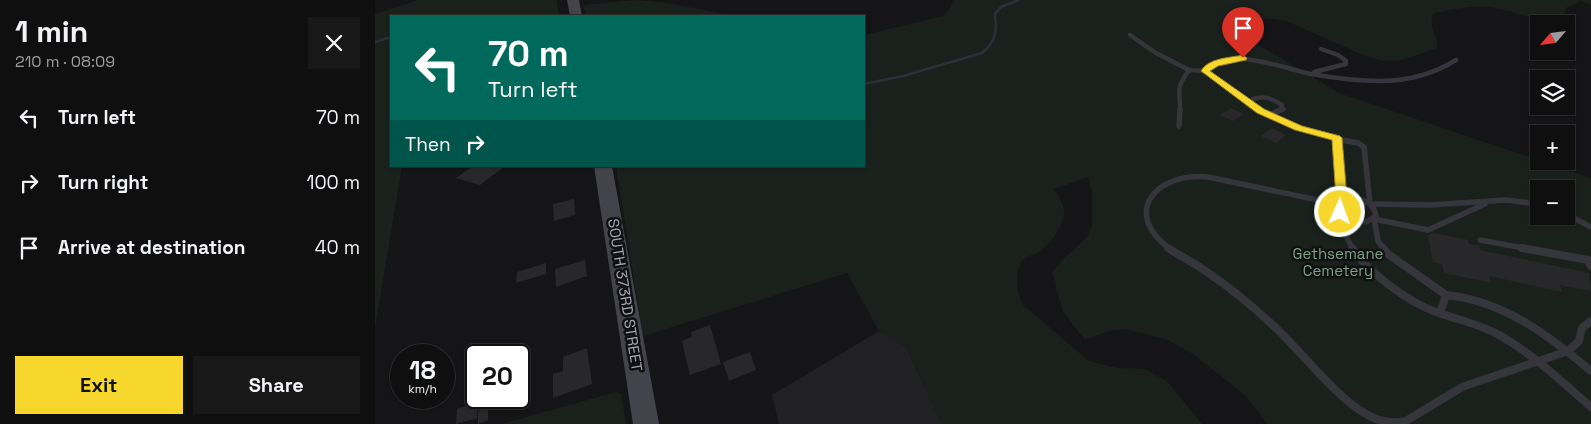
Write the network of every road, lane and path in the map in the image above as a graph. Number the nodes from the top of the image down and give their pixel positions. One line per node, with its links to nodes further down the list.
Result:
1 (573, 0): 2 (street)
2 (576, 15)
3 (1130, 35): 6 (lane)
4 (1321, 49): 8 (lane)
5 (1456, 60): 8 (lane)
6 (1189, 70): 7 (lane); 11 (lane)
7 (1205, 71): 8 (lane); 9 (lane)
8 (1308, 73)
9 (1252, 105): 10 (lane); 10 (lane)
10 (1264, 113): 12 (lane)
11 (1179, 126)
12 (1337, 138): 14 (lane); 17 (lane)
13 (603, 167): 31 (street, SOUTH 373RD STREET)
14 (1339, 201): 17 (lane); 18 (lane); 28 (lane)
15 (1487, 202): 16 (lane); 17 (lane); 19 (lane)
16 (1530, 203)
17 (1370, 204): 19 (lane)
18 (1345, 215): 19 (lane); 25 (lane)
19 (1374, 219): 24 (lane)
20 (1575, 219): 21 (lane)
21 (1591, 227)
22 (1480, 240): 23 (lane)
23 (1591, 266)
24 (1446, 295): 25 (lane); 27 (lane)
25 (1440, 313): 28 (lane)
26 (1591, 321): 27 (lane)
27 (1568, 351): 28 (lane); 29 (lane)
28 (1540, 361): 30 (lane)
29 (1591, 371)
30 (1591, 407)
31 (646, 424)

